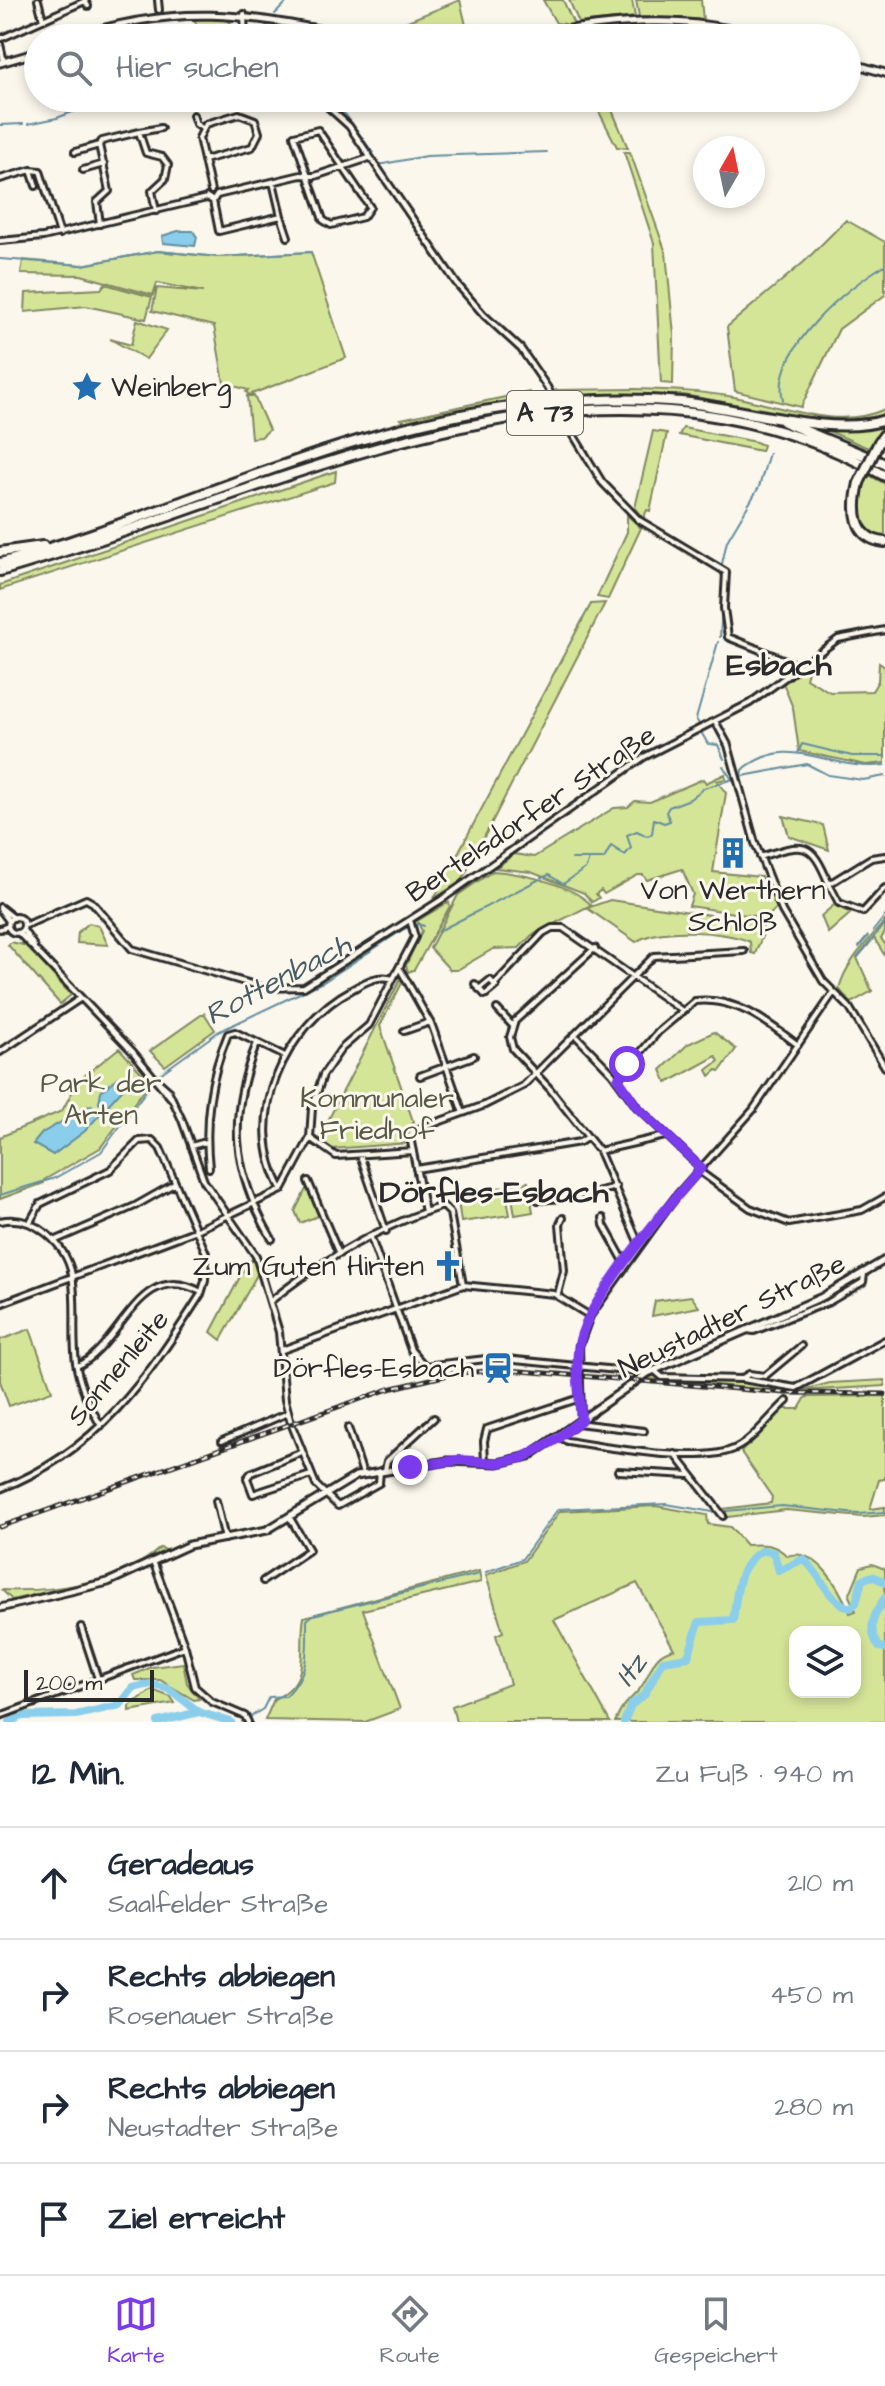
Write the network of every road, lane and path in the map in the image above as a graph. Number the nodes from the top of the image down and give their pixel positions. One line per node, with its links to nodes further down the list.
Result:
1 (38, 0): 6 (street)
2 (158, 0): 4 (street)
3 (88, 6): 6 (street)
4 (159, 10): 5 (street); 8 (street)
5 (244, 14): 9 (street); 10 (street)
6 (43, 20): 7 (street)
7 (35, 24)
8 (105, 24)
9 (244, 24)
10 (295, 24)
11 (599, 24): 12 (street)
12 (696, 24)
13 (24, 30): 14 (street)
14 (0, 42): 16 (street)
15 (24, 56): 16 (street)
16 (2, 62)
17 (861, 66): 18 (street)
18 (885, 73)
19 (334, 112): 26 (street)
20 (193, 115): 22 (street)
21 (161, 128): 23 (street)
22 (202, 128): 27 (street); 27 (street)
23 (139, 132): 24 (street); 39 (street)
24 (99, 145): 25 (street); 28 (street)
25 (75, 152)
26 (369, 158): 29 (street); 57 (street, bridge)
27 (204, 160): 36 (street)
28 (104, 164): 31 (street); 41 (street)
29 (345, 166): 32 (street); 32 (street); 32 (street)
30 (31, 170): 33 (street); 35 (street); 43 (street)
31 (83, 170)
32 (309, 175): 34 (street)
33 (0, 179)
34 (273, 182): 37 (street); 40 (street)
35 (36, 186)
36 (211, 191): 37 (street); 38 (street)
37 (217, 195): 38 (street)
38 (210, 199): 39 (street); 40 (street)
39 (156, 211): 41 (street)
40 (281, 216): 44 (street)
41 (100, 224): 43 (street)
42 (0, 234): 45 (street)
43 (60, 234): 45 (street)
44 (288, 237)
45 (1, 241)
46 (741, 411): 47 (highway); 49 (highway, A 73); 52 (highway, A 73)
47 (885, 420)
48 (882, 438): 51 (highway, bridge)
49 (885, 464)
50 (885, 476): 55 (highway, A 73)
51 (885, 542)
52 (60, 545): 53 (highway); 54 (highway, A 73)
53 (0, 552)
54 (0, 563)
55 (0, 571)
56 (885, 630): 57 (street, Bertelsdorfer Straße)
57 (800, 666): 58 (street, Bertelsdorfer Straße)
58 (715, 721): 60 (street); 65 (street, Bertelsdorfer Straße)
59 (885, 856): 61 (street)
60 (760, 857): 61 (street); 74 (street)
61 (829, 884): 62 (street)
62 (885, 888)
63 (0, 908): 64 (street)
64 (10, 924): 66 (street); 66 (street); 67 (street)
65 (412, 924): 66 (street, Bertelsdorfer Straße); 70 (street)
66 (22, 927): 75 (street)
67 (0, 931)
68 (595, 948): 71 (street); 73 (street); 79 (street)
69 (744, 951): 71 (street)
70 (399, 968): 72 (street); 78 (street)
71 (635, 976): 77 (street); 81 (street)
72 (393, 979): 85 (street); 95 (street)
73 (477, 987)
74 (834, 992): 83 (street); 88 (street)
75 (81, 998): 84 (street); 97 (street)
76 (497, 1009): 79 (street)
77 (681, 1010): 83 (street); 91 (street)
78 (430, 1022): 80 (street); 87 (street)
79 (512, 1025): 89 (street)
80 (404, 1031)
81 (576, 1036): 89 (street); 91 (street)
82 (257, 1043): 85 (street); 96 (street); 110 (street)
83 (799, 1046): 103 (street)
84 (0, 1052)
85 (285, 1056): 107 (street)
86 (474, 1056): 87 (street)
87 (447, 1066): 90 (street); 92 (street)
88 (885, 1067)
89 (537, 1074): 92 (street); 94 (street)
90 (420, 1076)
91 (618, 1079): 93 (street)
92 (463, 1113): 98 (street)
93 (665, 1136): 99 (street); 103 (street)
94 (588, 1137): 99 (street); 102 (street)
95 (310, 1138): 100 (street); 107 (street)
96 (206, 1142): 97 (street); 101 (street)
97 (191, 1146): 112 (street)
98 (413, 1151): 100 (street); 102 (street)
99 (599, 1151): 106 (street)
100 (360, 1155): 118 (street)
101 (209, 1168)
102 (416, 1169): 111 (street)
103 (700, 1170): 108 (street); 122 (street)
104 (308, 1181): 123 (street)
105 (175, 1183): 116 (street, Sonnenleite); 117 (street, Sonnenleite); 121 (street)
106 (616, 1187): 109 (street); 122 (street)
107 (282, 1190): 110 (street)
108 (885, 1197)
109 (538, 1200)
110 (253, 1206): 112 (street); 120 (street)
111 (425, 1212): 118 (street); 127 (street)
112 (229, 1216): 117 (street); 130 (street)
113 (563, 1218): 129 (street)
114 (603, 1218): 125 (street)
115 (0, 1221): 116 (street)
116 (30, 1222): 121 (street)
117 (197, 1230): 126 (street); 128 (street, Sonnenleite)
118 (386, 1231): 119 (street)
119 (371, 1238): 123 (street); 132 (street)
120 (272, 1239)
121 (54, 1241): 126 (street)
122 (639, 1244): 125 (street)
123 (339, 1254): 130 (street)
124 (885, 1260): 139 (street, Neustadter Straße)
125 (625, 1263): 133 (street)
126 (72, 1278): 131 (street); 137 (street)
127 (463, 1285): 129 (street); 132 (street)
128 (201, 1292): 137 (street); 146 (street, Sonnenleite)
129 (558, 1294): 133 (street)
130 (272, 1300): 136 (street)
131 (0, 1304)
132 (394, 1308): 136 (street); 138 (street)
133 (590, 1316): 138 (street)
134 (885, 1340): 140 (street)
135 (801, 1346): 140 (street)
136 (282, 1350): 143 (street)
137 (77, 1366): 146 (street)
138 (579, 1367): 139 (street); 141 (street)
139 (651, 1372): 140 (street); 145 (street, Neustadter Straße)
140 (742, 1379)
141 (580, 1398): 145 (street); 153 (street)
142 (787, 1401): 152 (street)
143 (288, 1413): 150 (street); 151 (street)
144 (434, 1418): 154 (street)
145 (579, 1422): 148 (street); 149 (street, Neustadter Straße)
146 (101, 1426): 159 (street, Sonnenleite)
147 (348, 1428): 156 (street)
148 (644, 1431)
149 (560, 1437): 152 (street); 153 (street, Neustadter Straße)
150 (222, 1441)
151 (301, 1453): 157 (street); 157 (street)
152 (675, 1454): 158 (street)
153 (485, 1462): 154 (street, Neustadter Straße)
154 (383, 1470): 156 (street, Neustadter Straße); 160 (street)
155 (618, 1471): 158 (street)
156 (363, 1474): 160 (street, Neustadter Straße)
157 (311, 1475): 160 (street)
158 (689, 1475): 162 (street)
159 (0, 1489)
160 (322, 1494): 163 (street, Neustadter Straße)
161 (216, 1501): 164 (street)
162 (723, 1516)
163 (290, 1518): 164 (street, Neustadter Straße); 166 (street)
164 (225, 1539): 165 (street, Neustadter Straße)
165 (153, 1561): 167 (street, Neustadter Straße); 169 (street)
166 (263, 1581)
167 (0, 1608)
168 (81, 1627): 170 (street)
169 (185, 1647): 170 (street); 172 (street)
170 (98, 1679): 171 (street)
171 (0, 1716)
172 (247, 1720)

